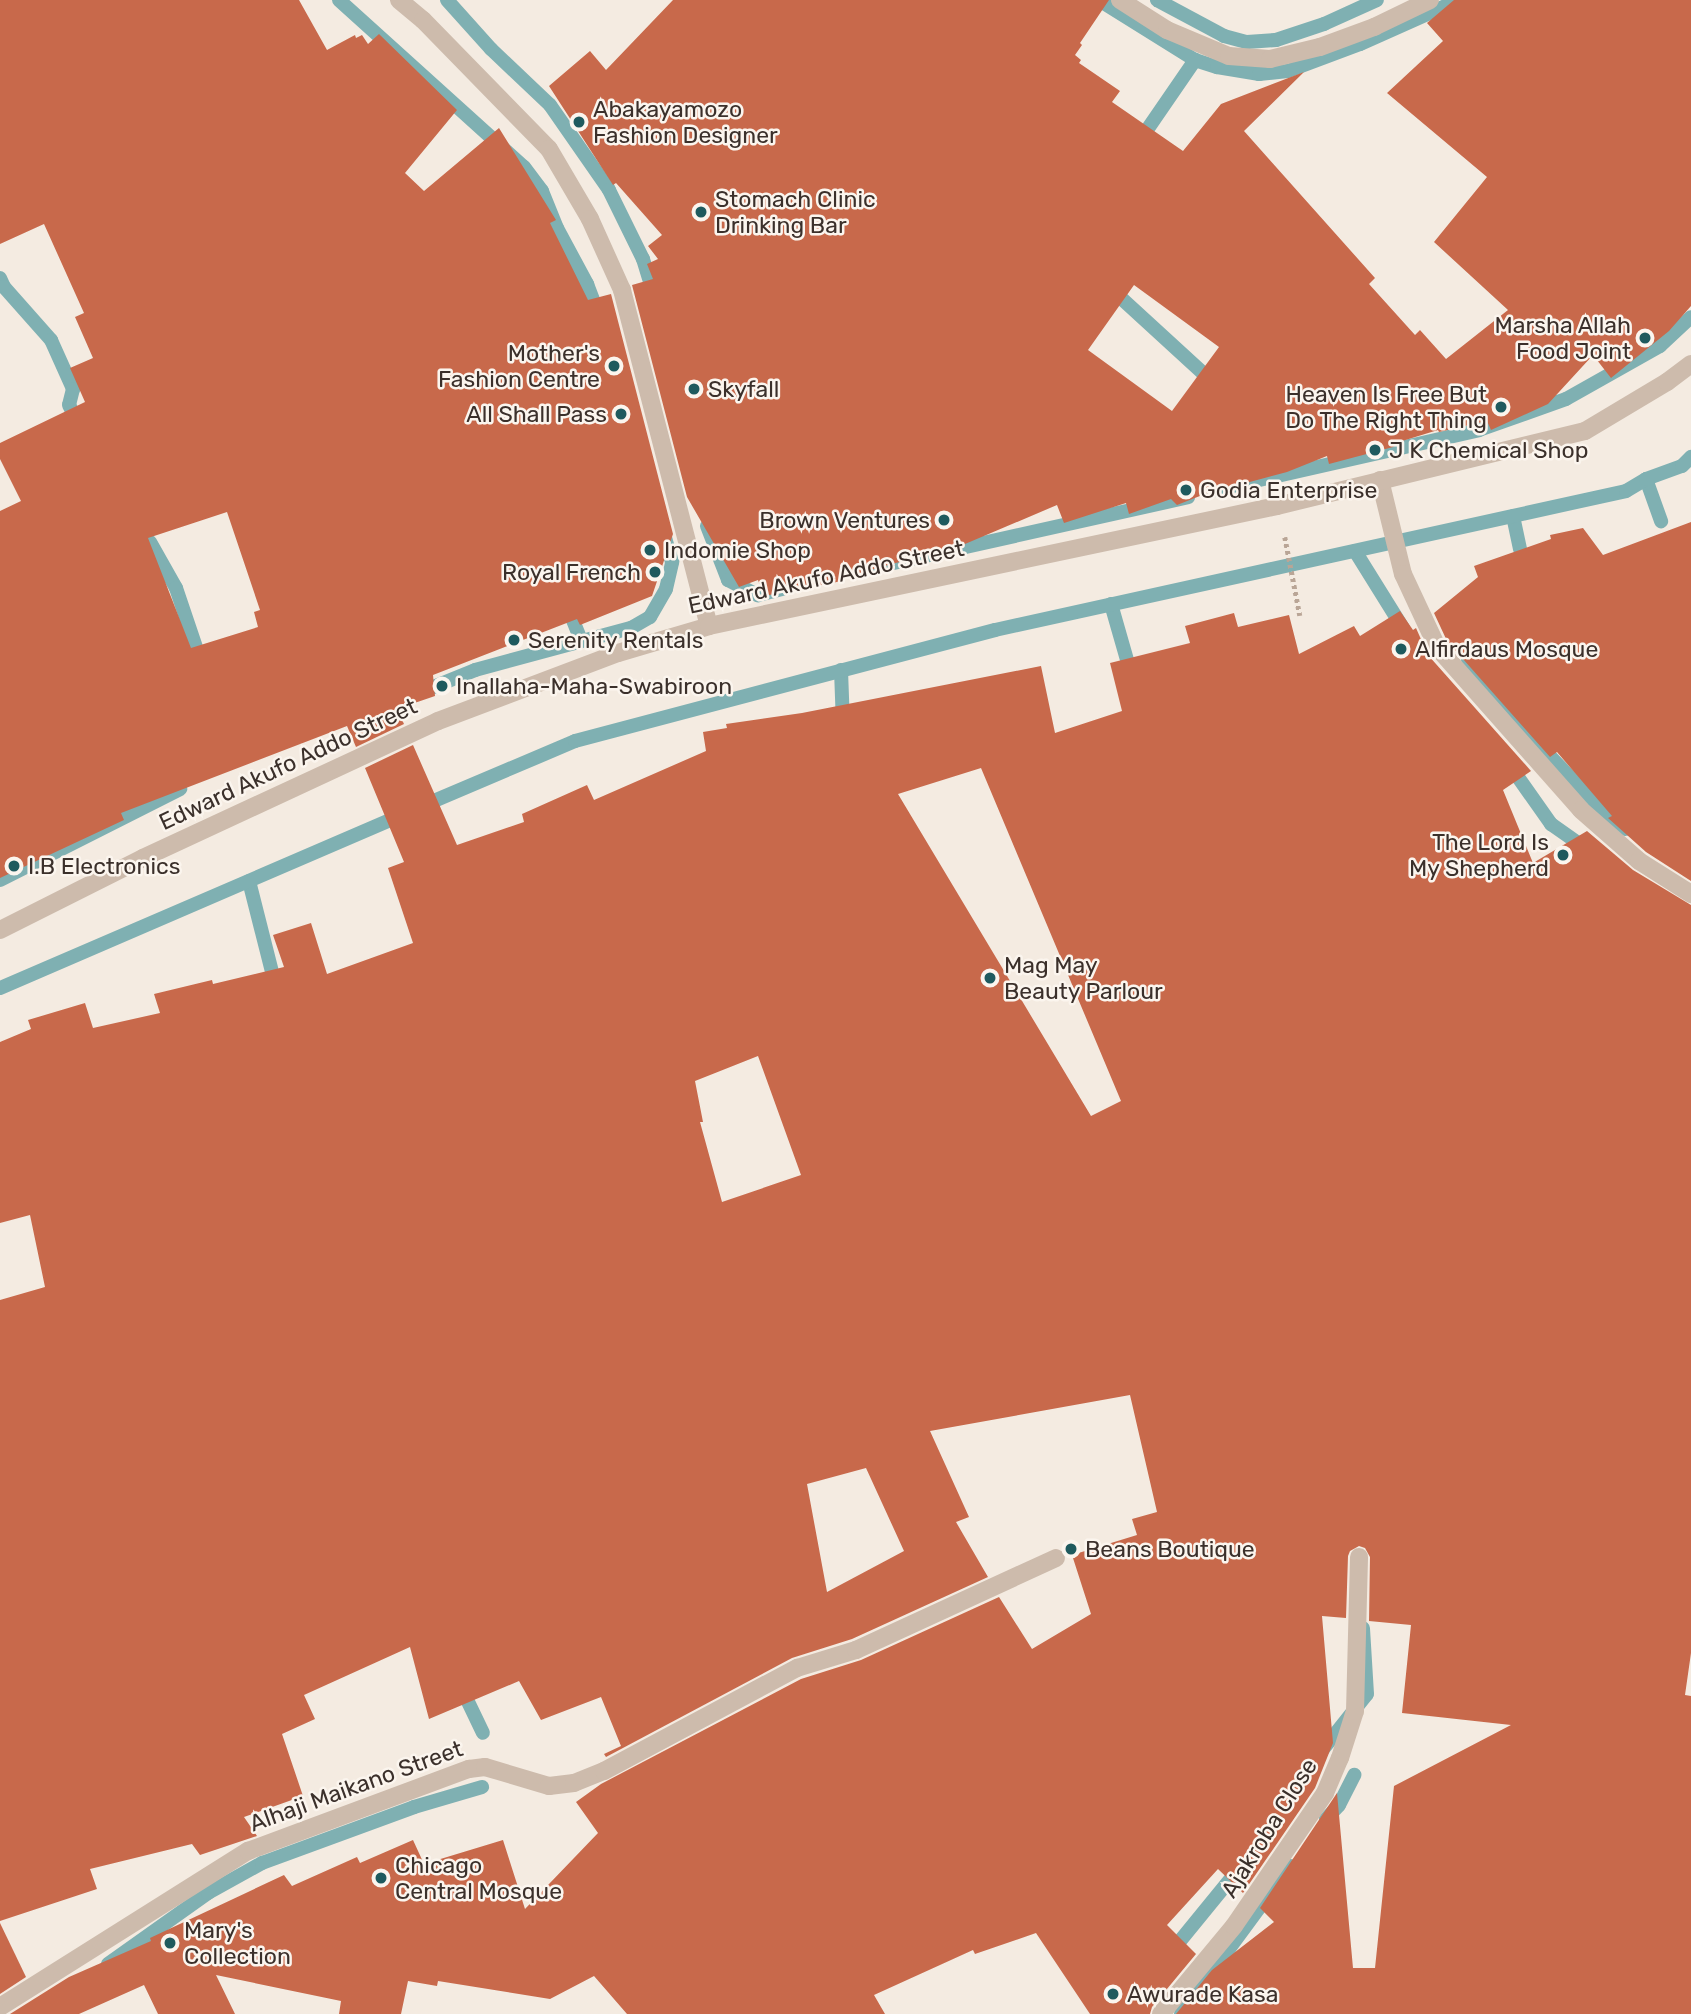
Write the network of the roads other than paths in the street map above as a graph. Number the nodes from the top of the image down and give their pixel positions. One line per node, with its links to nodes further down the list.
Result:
1 (399, 0): 6 (street)
2 (1120, 0): 3 (street)
3 (1430, 0)
4 (1691, 364): 5 (street, Edward Akufo Addo Street)
5 (1380, 480): 6 (street, Edward Akufo Addo Street); 7 (street)
6 (709, 626): 8 (street, Edward Akufo Addo Street)
7 (1691, 894)
8 (0, 930)
9 (1359, 1557): 12 (street, Ajakroba Close)
10 (1056, 1558): 11 (street, Alhaji Maikano Street)
11 (0, 2007)
12 (1161, 2014)

